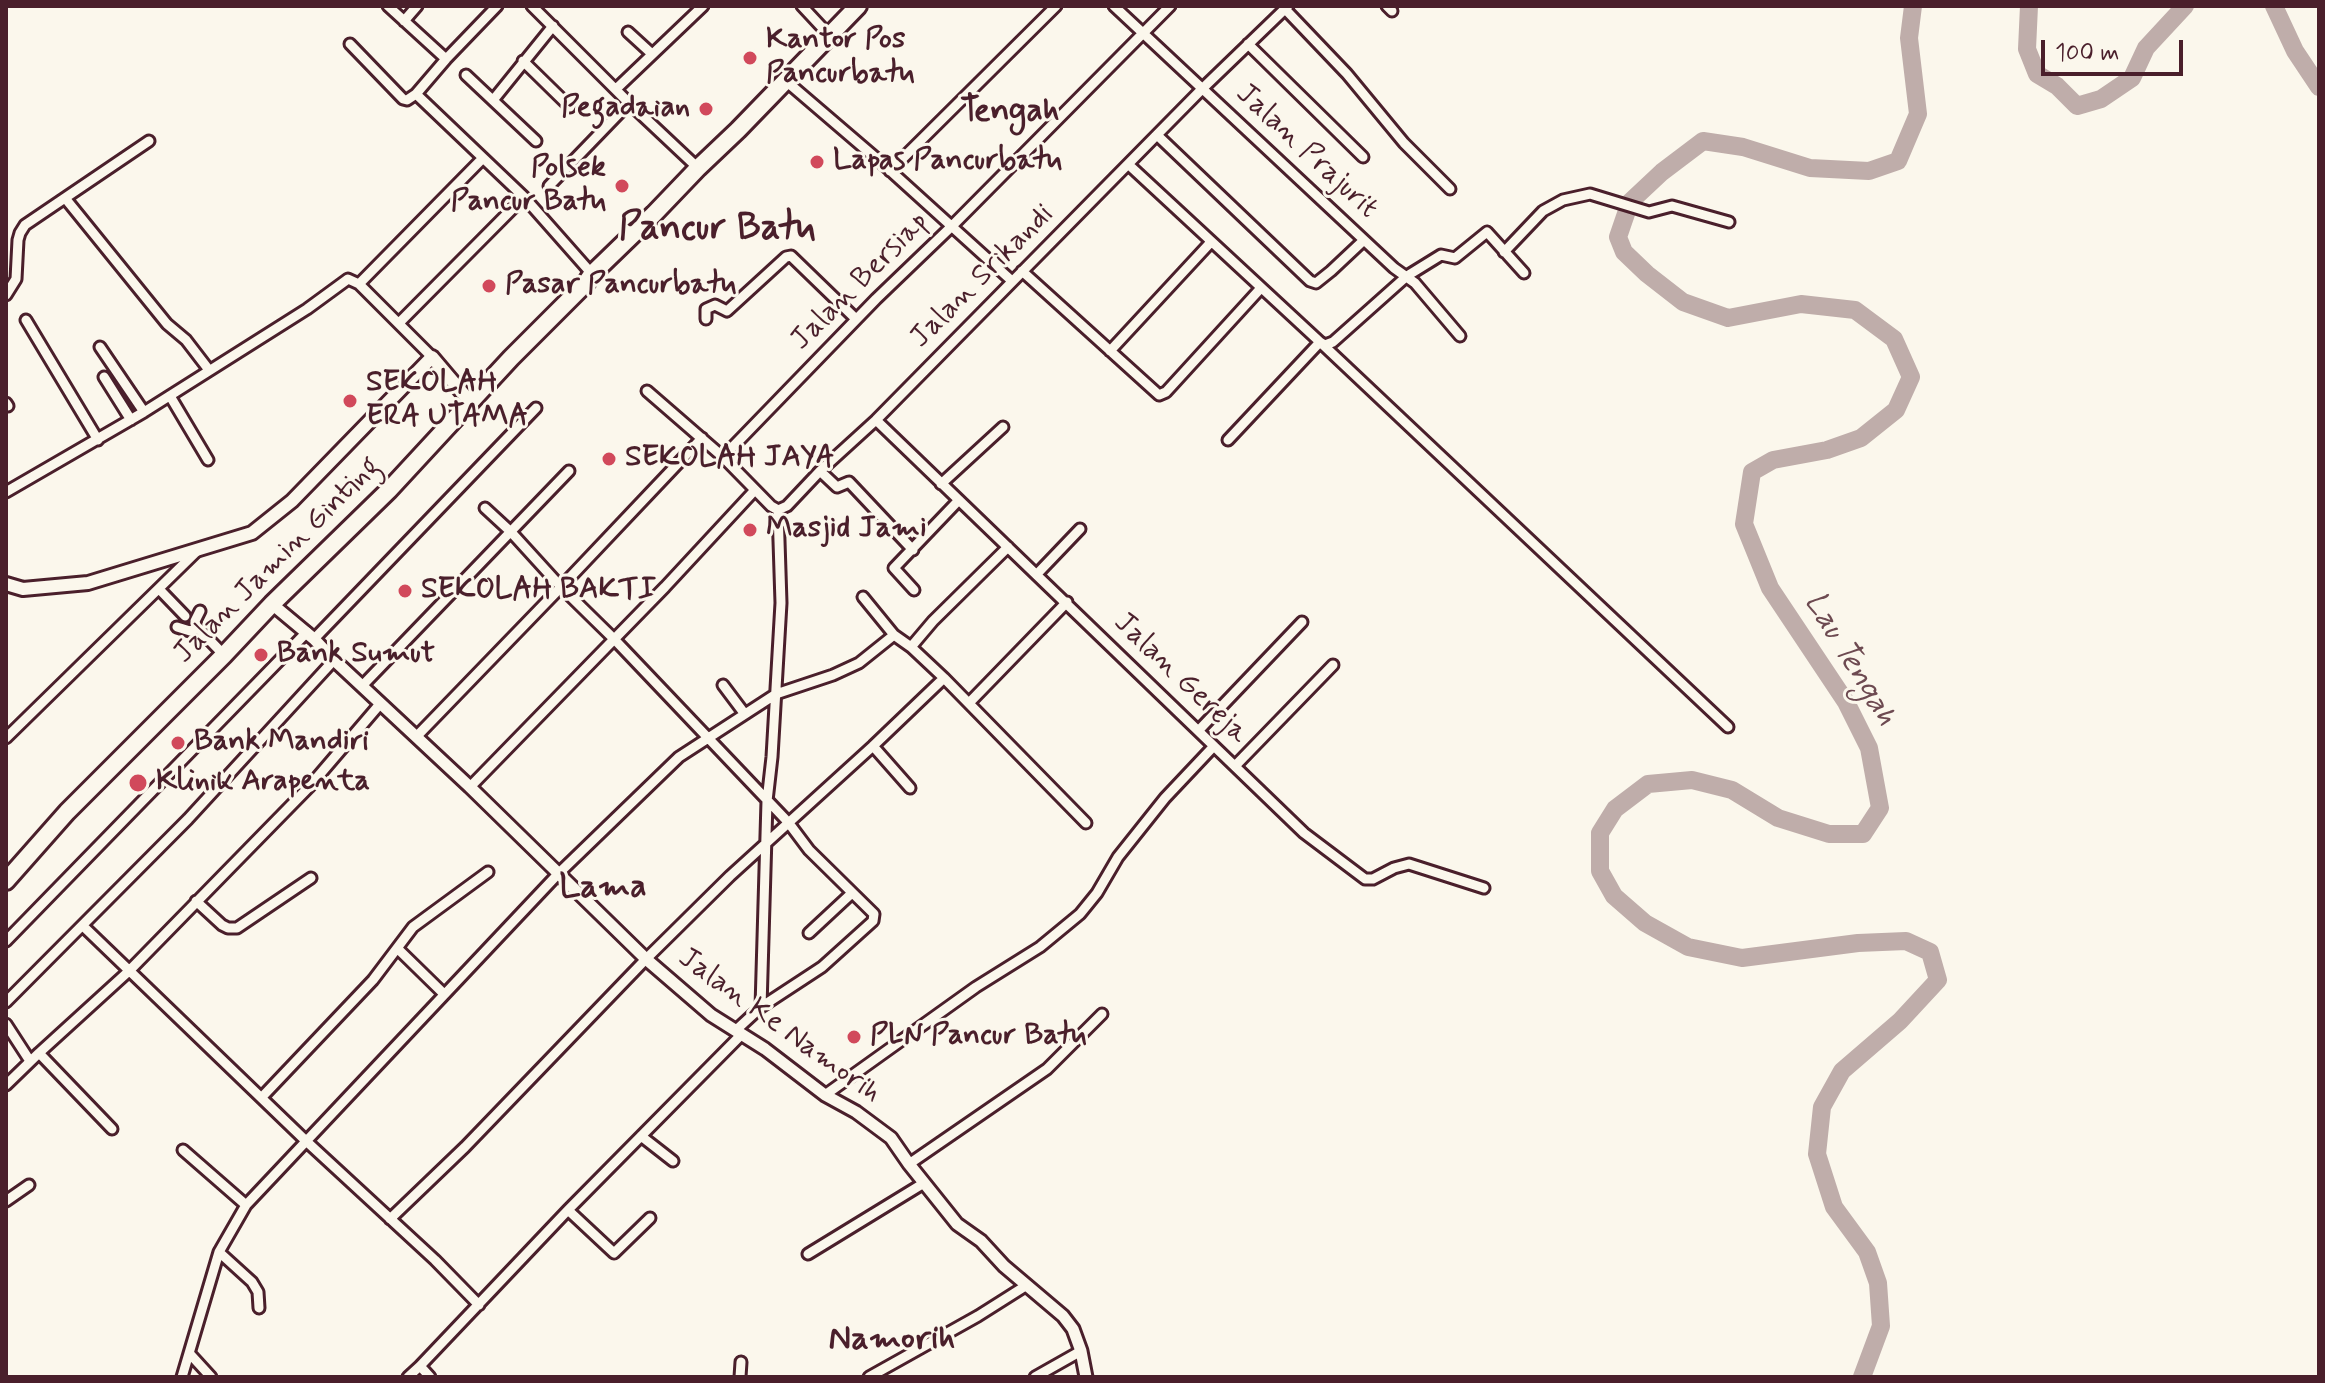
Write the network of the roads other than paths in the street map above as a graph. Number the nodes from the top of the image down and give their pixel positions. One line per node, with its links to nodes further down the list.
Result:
1 (388, 6): 12 (street)
2 (417, 6): 12 (street)
3 (497, 6): 20 (street)
4 (532, 6): 13 (street)
5 (703, 6): 19 (street)
6 (802, 6): 16 (street)
7 (858, 6): 16 (highway, Jalan Jamin Ginting)
8 (1056, 6): 37 (street)
9 (1114, 6): 15 (street, Jalan Prajurit)
10 (1170, 6): 15 (street, Jalan Bersiap)
11 (1286, 8): 18 (street, Jalan Srikandi); 39 (street)
12 (404, 21): 20 (street)
13 (553, 26): 21 (street); 25 (street)
14 (628, 32): 19 (street)
15 (1143, 33): 24 (street, Jalan Prajurit); 43 (street, Jalan Bersiap)
16 (829, 35): 23 (highway, Jalan Jamin Ginting)
17 (350, 44): 26 (street)
18 (1248, 44): 24 (street, Jalan Srikandi); 33 (street)
19 (652, 54): 25 (street)
20 (446, 59): 26 (street)
21 (523, 61): 27 (street); 29 (street)
22 (466, 75): 27 (street)
23 (786, 81): 36 (highway, Jalan Jamin Ginting); 37 (street)
24 (1203, 88): 30 (street, Jalan Srikandi); 44 (street, Jalan Prajurit)
25 (616, 89): 28 (street)
26 (416, 94): 34 (street)
27 (494, 99): 32 (street)
28 (629, 103): 36 (street); 38 (street)
29 (570, 107)
30 (1157, 135): 35 (street, Jalan Srikandi); 44 (street)
31 (149, 141): 41 (street)
32 (536, 141)
33 (1363, 157)
34 (483, 158): 40 (street); 52 (street)
35 (1129, 165): 45 (street); 47 (street, Jalan Srikandi)
36 (698, 168): 49 (highway, Jalan Jamin Ginting)
37 (890, 171): 43 (street)
38 (549, 186)
39 (1450, 189)
40 (524, 197): 49 (street); 58 (street)
41 (65, 198): 54 (street); 64 (street)
42 (1729, 222): 46 (street)
43 (952, 226): 51 (street); 56 (street, Jalan Bersiap)
44 (1364, 240): 50 (street, Jalan Prajurit)
45 (1211, 242): 53 (street); 62 (street)
46 (1504, 252): 48 (street); 50 (street)
47 (1022, 271): 51 (street, Jalan Srikandi); 62 (street)
48 (1524, 273)
49 (592, 274): 68 (highway, Jalan Jamin Ginting)
50 (1407, 276): 59 (street, Jalan Prajurit); 60 (street)
51 (1012, 281): 72 (street, Jalan Srikandi)
52 (359, 284): 58 (street); 64 (street)
53 (1261, 288): 60 (street); 62 (street)
54 (6, 295)
55 (706, 319): 56 (street)
56 (856, 319): 77 (street, Jalan Bersiap)
57 (26, 320): 75 (street)
58 (399, 323): 63 (street)
59 (1460, 336)
60 (1320, 342): 76 (street); 119 (street)
61 (100, 347): 70 (street)
62 (1110, 351)
63 (432, 357): 68 (main road); 91 (main road)
64 (209, 370): 67 (street)
65 (104, 377): 71 (street)
66 (647, 391): 74 (street)
67 (170, 396): 70 (street); 78 (street)
68 (471, 403): 99 (highway, Jalan Jamin Ginting)
69 (536, 408): 106 (street)
70 (144, 412): 71 (street)
71 (131, 420): 75 (street)
72 (876, 420): 80 (street, Jalan Srikandi); 81 (street, Jalan Gereja)
73 (1003, 427): 81 (street)
74 (702, 438): 77 (street); 94 (street)
75 (98, 440): 83 (street)
76 (1228, 440)
77 (723, 457): 82 (street)
78 (208, 460)
79 (569, 471): 88 (street)
80 (820, 471): 86 (street, Jalan Srikandi); 90 (street)
81 (941, 484): 84 (street, Jalan Gereja)
82 (755, 490): 86 (street); 107 (street)
83 (6, 492)
84 (959, 500): 89 (street, Jalan Gereja); 90 (street)
85 (485, 508): 88 (street)
86 (778, 510): 115 (street)
87 (1080, 529): 92 (street)
88 (511, 532): 94 (street); 114 (street)
89 (1008, 547): 92 (street, Jalan Gereja); 108 (street)
90 (913, 550): 96 (street)
91 (197, 551): 93 (main road); 95 (street)
92 (1037, 574): 98 (street, Jalan Gereja)
93 (6, 584)
94 (561, 587): 107 (street); 121 (street)
95 (159, 589): 101 (street); 122 (street)
96 (914, 590)
97 (863, 597): 105 (street)
98 (1067, 602): 116 (street); 120 (street, Jalan Gereja)
99 (272, 604): 106 (street, Jalan Ke Namorih); 109 (highway, Jalan Jamin Ginting)
100 (200, 611): 104 (street)
101 (185, 616)
102 (1302, 622): 120 (street)
103 (177, 627): 104 (street)
104 (198, 628): 109 (street)
105 (894, 635): 108 (street); 115 (street)
106 (311, 636): 110 (street, Jalan Ke Namorih); 144 (street)
107 (614, 639): 123 (street); 127 (street)
108 (911, 647): 112 (street)
109 (224, 655): 138 (highway, Jalan Jamin Ginting)
110 (334, 660): 114 (street, Jalan Ke Namorih); 131 (street)
111 (1333, 665): 126 (street)
112 (944, 678): 116 (street); 124 (street)
113 (723, 685): 118 (street)
114 (362, 686): 117 (street, Jalan Ke Namorih)
115 (776, 694): 118 (street); 129 (street)
116 (969, 703): 133 (street)
117 (380, 704): 121 (street, Jalan Ke Namorih); 141 (street)
118 (744, 713): 123 (street)
119 (1728, 727)
120 (1199, 730): 125 (street, Jalan Gereja)
121 (416, 737): 127 (street, Jalan Ke Namorih)
122 (6, 738)
123 (708, 738): 129 (street); 136 (street)
124 (873, 746): 128 (street); 132 (street)
125 (1214, 746): 126 (street, Jalan Gereja); 157 (street)
126 (1235, 766): 139 (street, Jalan Gereja)
127 (470, 787): 136 (street, Jalan Ke Namorih)
128 (910, 788)
129 (767, 801): 132 (street); 134 (street)
130 (180, 811): 131 (street)
131 (188, 819): 142 (street)
132 (788, 822): 134 (street); 140 (street)
133 (1086, 823)
134 (766, 843): 146 (street); 150 (street)
135 (488, 872): 145 (street)
136 (558, 874): 146 (street, Jalan Ke Namorih); 148 (street)
137 (311, 878): 141 (street)
138 (6, 881)
139 (1484, 888)
140 (852, 893): 143 (street); 150 (street)
141 (196, 901): 147 (street)
142 (83, 926): 147 (street); 149 (street)
143 (809, 933)
144 (6, 941)
145 (398, 949): 148 (street); 158 (street)
146 (646, 959): 153 (street, Jalan Ke Namorih); 171 (street)
147 (129, 971): 154 (street); 158 (street)
148 (444, 994): 161 (street)
149 (6, 1002)
150 (761, 1007): 153 (street)
151 (1102, 1014): 164 (street)
152 (6, 1024): 155 (street)
153 (738, 1033): 157 (street, Jalan Ke Namorih); 160 (street)
154 (39, 1053): 155 (street); 159 (street)
155 (30, 1061): 156 (street)
156 (6, 1085)
157 (825, 1095): 164 (street, Jalan Ke Namorih)
158 (262, 1097): 161 (street)
159 (112, 1129)
160 (641, 1136): 163 (street); 169 (street)
161 (305, 1140): 168 (street); 171 (street)
162 (183, 1150): 168 (street)
163 (673, 1161)
164 (909, 1164): 165 (street, Jalan Ke Namorih)
165 (924, 1183): 173 (street); 174 (street, Jalan Ke Namorih)
166 (29, 1185): 167 (street)
167 (6, 1201)
168 (246, 1205): 172 (street)
169 (568, 1210): 170 (street); 175 (street)
170 (650, 1218)
171 (390, 1219): 175 (street)
172 (219, 1252): 176 (street); 178 (street)
173 (808, 1254)
174 (1027, 1285): 177 (street, Jalan Ke Namorih); 186 (street)
175 (479, 1305): 180 (street)
176 (259, 1308)
177 (1081, 1351): 187 (street); 188 (street, Jalan Ke Namorih)
178 (190, 1354): 181 (street); 182 (street)
179 (741, 1362): 185 (street)
180 (420, 1366): 183 (street); 184 (street)
181 (182, 1377)
182 (211, 1377)
183 (408, 1377)
184 (430, 1377)
185 (740, 1377)
186 (869, 1377)
187 (1035, 1377)
188 (1086, 1377)

